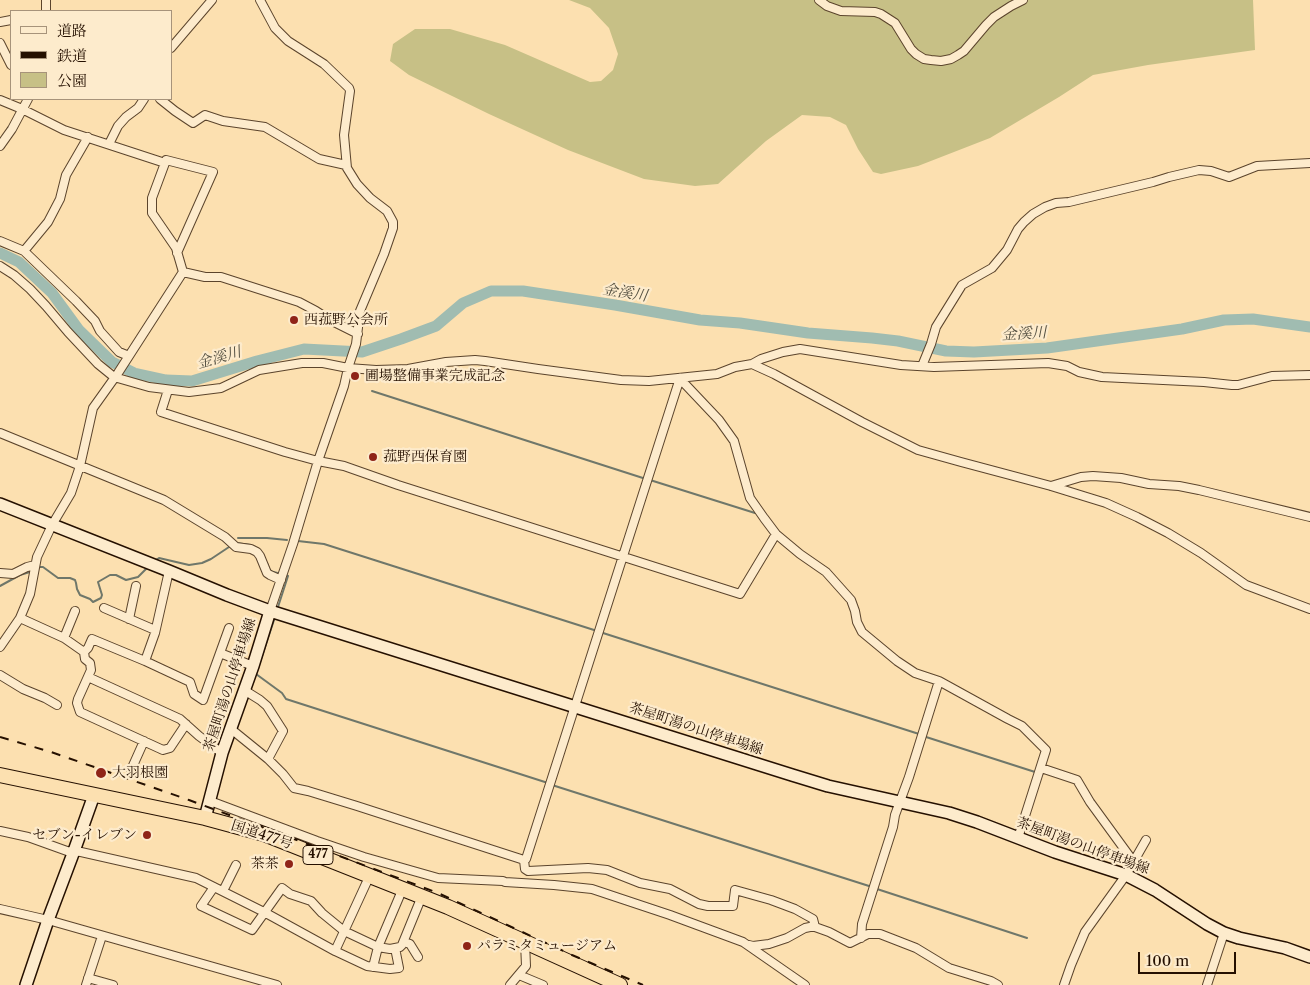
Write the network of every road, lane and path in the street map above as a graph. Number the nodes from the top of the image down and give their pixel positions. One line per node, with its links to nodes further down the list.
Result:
1 (212, 0): 6 (street)
2 (260, 0): 18 (street)
3 (820, 0): 4 (street)
4 (1023, 0)
5 (0, 43): 7 (street)
6 (172, 47)
7 (10, 62)
8 (0, 100): 12 (street)
9 (27, 100): 12 (street)
10 (143, 100): 14 (street)
11 (161, 100): 18 (street)
12 (22, 109): 13 (street); 15 (street)
13 (88, 137): 14 (street); 20 (street)
14 (109, 144): 16 (street)
15 (0, 146)
16 (165, 163): 21 (street); 21 (street)
17 (1310, 163): 27 (street)
18 (346, 165): 24 (street)
19 (0, 240): 20 (street)
20 (24, 251): 25 (street)
21 (177, 253): 23 (street)
22 (0, 266): 29 (street)
23 (183, 272): 24 (street); 25 (street)
24 (358, 335): 28 (street)
25 (128, 357): 29 (street)
26 (752, 364): 27 (street); 31 (street); 36 (street)
27 (923, 364): 30 (street)
28 (349, 365): 31 (street); 32 (street); 34 (street)
29 (116, 375): 32 (street); 35 (street)
30 (1310, 375)
31 (680, 378): 40 (street); 41 (street)
32 (168, 390): 34 (street)
33 (0, 433): 35 (street)
34 (318, 461): 41 (street); 45 (street)
35 (80, 466): 39 (street); 45 (street)
36 (1051, 486): 38 (street); 48 (street)
37 (0, 504): 39 (main road)
38 (1310, 517)
39 (52, 524): 42 (street); 43 (main road)
40 (776, 534): 41 (street); 63 (street)
41 (623, 557): 66 (street)
42 (34, 569): 44 (street); 51 (street)
43 (169, 571): 50 (main road); 54 (street)
44 (0, 573)
45 (281, 579): 50 (street)
46 (136, 586): 52 (street)
47 (104, 608): 52 (street)
48 (1310, 609)
49 (75, 612): 55 (street)
50 (274, 612): 60 (main road, 茶屋町湯の山停車場線); 66 (main road, 茶屋町湯の山停車場線)
51 (20, 618): 55 (street); 56 (street)
52 (129, 619): 54 (street)
53 (229, 628): 58 (street)
54 (155, 630): 59 (street)
55 (64, 638): 57 (street)
56 (0, 647)
57 (84, 652): 59 (street); 62 (street)
58 (220, 653): 59 (street); 60 (street)
59 (145, 661)
60 (253, 666): 64 (main road, 茶屋町湯の山停車場線)
61 (0, 675): 65 (street)
62 (88, 677): 67 (street); 69 (street)
63 (939, 680): 72 (street); 77 (street)
64 (244, 690): 68 (main road, 茶屋町湯の山停車場線); 71 (street)
65 (57, 705)
66 (575, 706): 77 (main road, 茶屋町湯の山停車場線); 84 (street)
67 (186, 724): 69 (street); 70 (street)
68 (231, 728): 70 (main road, 茶屋町湯の山停車場線); 71 (street)
69 (144, 741): 73 (street)
70 (222, 753): 76 (main road, 茶屋町湯の山停車場線)
71 (268, 759): 84 (street)
72 (1041, 768): 80 (street); 85 (street)
73 (131, 770)
74 (0, 776): 75 (highway, 国道477号 / 477)
75 (94, 794): 78 (highway, 国道477号 / 477); 83 (main road)
76 (210, 801): 78 (main road, 茶屋町湯の山停車場線); 103 (street)
77 (900, 802): 80 (main road, 茶屋町湯の山停車場線); 100 (street)
78 (205, 818): 87 (highway, 国道477号 / 477)
79 (1, 831): 81 (street); 83 (street)
80 (1018, 838): 88 (main road, 茶屋町湯の山停車場線)
81 (0, 840)
82 (1146, 840): 85 (street)
83 (74, 851): 89 (street); 95 (main road)
84 (524, 860): 96 (street)
85 (1133, 861): 88 (street)
86 (236, 865): 91 (street)
87 (370, 875): 90 (highway, 国道477号 / 477); 97 (street)
88 (1126, 875): 98 (main road, 茶屋町湯の山停車場線); 121 (street)
89 (214, 887): 91 (street); 94 (street)
90 (403, 888): 92 (highway, 国道477号 / 477); 104 (street)
91 (223, 891): 94 (street)
92 (422, 896): 101 (street); 102 (highway, 国道477号 / 477)
93 (0, 909): 95 (street)
94 (264, 912): 97 (street); 106 (street)
95 (48, 920): 99 (street); 114 (main road)
96 (815, 927): 100 (street); 103 (street)
97 (344, 931): 104 (street); 106 (street)
98 (1224, 932): 108 (main road, 茶屋町湯の山停車場線); 122 (street)
99 (102, 936): 111 (street); 112 (street)
100 (861, 938): 120 (street)
101 (404, 942): 105 (street); 107 (street)
102 (525, 942): 110 (street); 113 (highway, 国道477号 / 477)
103 (749, 945): 119 (street)
104 (378, 947): 105 (street); 109 (street)
105 (396, 948): 109 (street)
106 (335, 950): 109 (street)
107 (418, 957)
108 (1310, 957)
109 (374, 967)
110 (519, 975): 117 (street); 118 (street)
111 (87, 982): 115 (street)
112 (266, 983): 116 (street)
113 (613, 984)
114 (26, 985)
115 (113, 985)
116 (276, 985)
117 (510, 985)
118 (543, 985)
119 (805, 985)
120 (998, 985)
121 (1064, 985)
122 (1207, 985)

